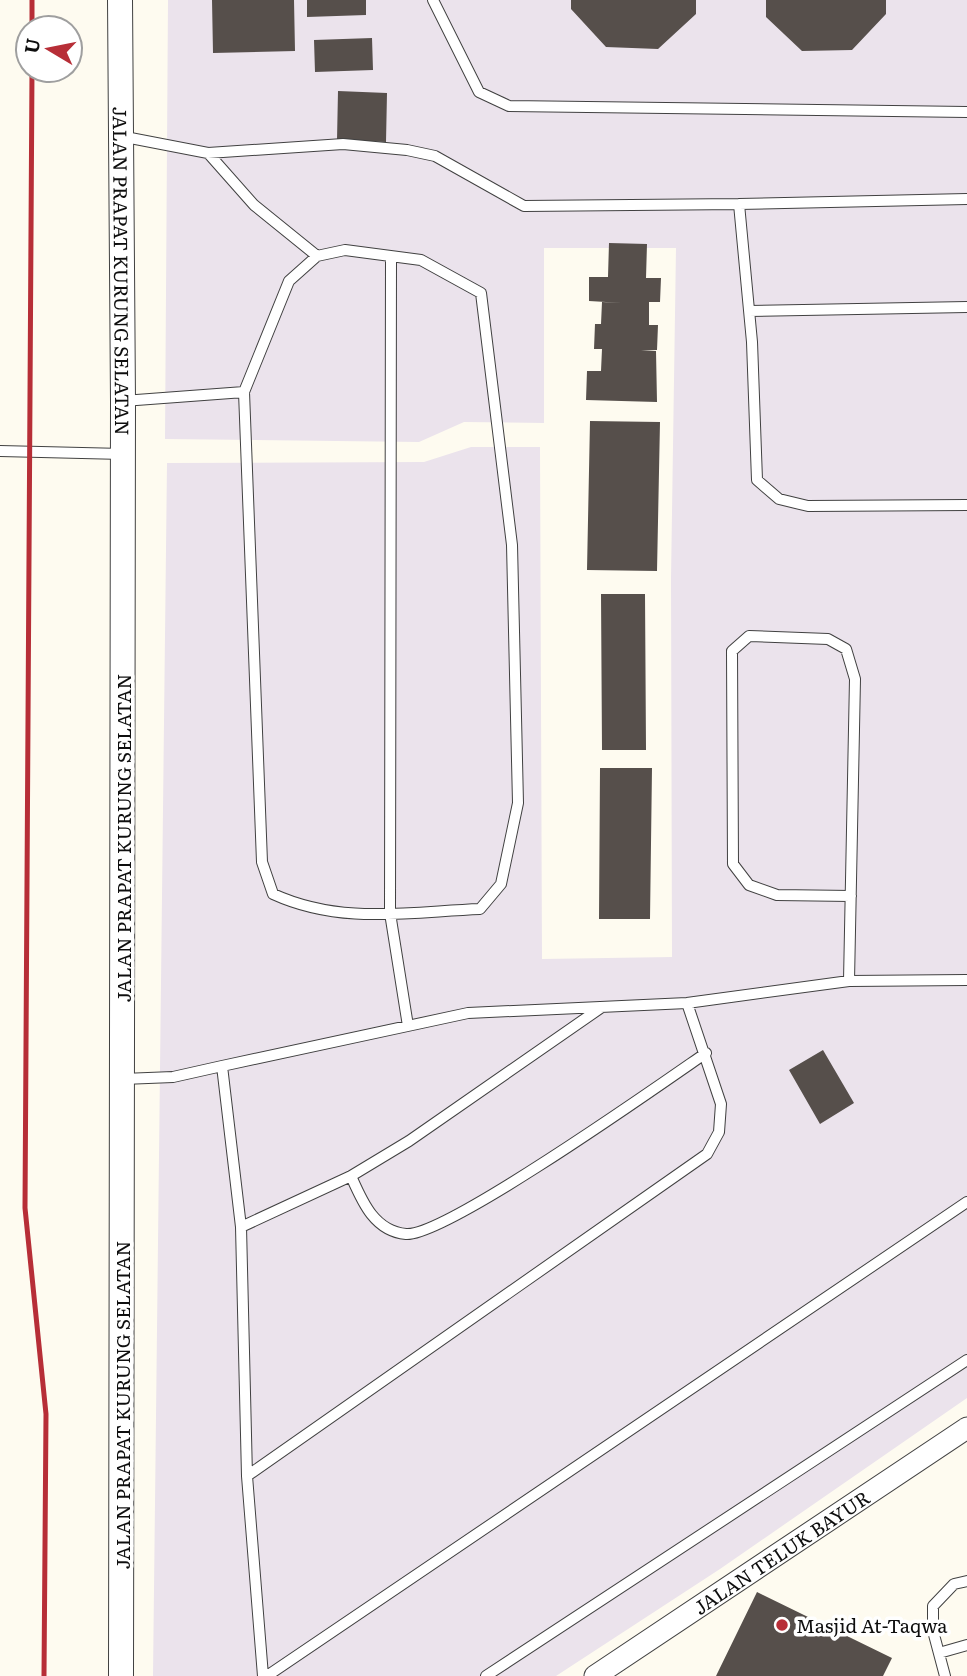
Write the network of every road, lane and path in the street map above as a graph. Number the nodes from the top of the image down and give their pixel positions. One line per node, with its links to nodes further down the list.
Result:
1 (120, 0): 4 (street, JALAN PRAPAT KURUNG SELATAN)
2 (433, 0): 3 (lane)
3 (967, 112)
4 (120, 136): 5 (lane); 13 (street, JALAN PRAPAT KURUNG SELATAN)
5 (208, 153): 7 (lane); 8 (lane)
6 (967, 199): 7 (lane)
7 (740, 204): 11 (lane)
8 (317, 256): 9 (lane); 12 (lane)
9 (391, 256): 18 (lane); 18 (lane)
10 (967, 307): 11 (lane)
11 (749, 311): 16 (lane)
12 (244, 392): 13 (lane); 18 (lane)
13 (123, 401): 15 (street, JALAN PRAPAT KURUNG SELATAN)
14 (0, 451): 15 (lane)
15 (123, 454): 26 (street, JALAN PRAPAT KURUNG SELATAN)
16 (967, 505)
17 (851, 896): 17 (lane); 20 (lane)
18 (390, 913): 23 (lane)
19 (967, 980): 20 (lane)
20 (849, 981): 21 (lane)
21 (687, 1003): 22 (lane); 24 (lane)
22 (602, 1007): 23 (lane); 27 (lane)
23 (408, 1026): 25 (lane)
24 (706, 1054): 27 (lane); 32 (lane)
25 (222, 1066): 26 (lane); 29 (lane)
26 (123, 1079): 36 (street, JALAN PRAPAT KURUNG SELATAN)
27 (351, 1175): 29 (lane)
28 (967, 1202): 37 (lane)
29 (241, 1227): 32 (lane)
30 (967, 1360): 38 (lane)
31 (967, 1428): 39 (street, JALAN TELUK BAYUR)
32 (247, 1476): 37 (lane)
33 (967, 1581): 35 (lane)
34 (967, 1645): 35 (lane)
35 (939, 1653): 40 (lane)
36 (121, 1676)
37 (265, 1676)
38 (486, 1676)
39 (596, 1676)
40 (945, 1676)

